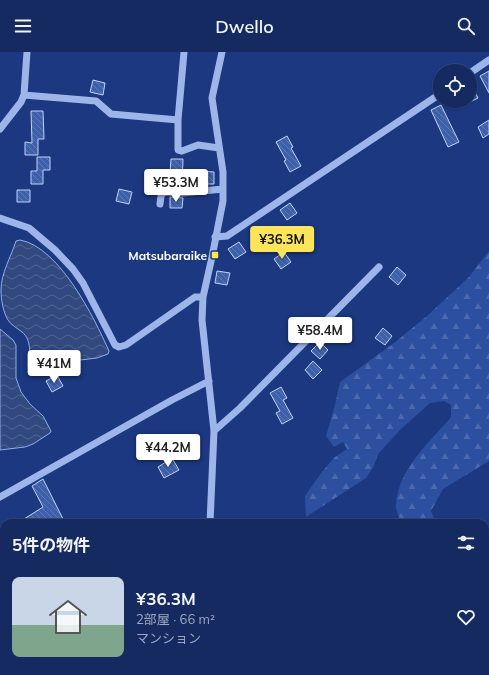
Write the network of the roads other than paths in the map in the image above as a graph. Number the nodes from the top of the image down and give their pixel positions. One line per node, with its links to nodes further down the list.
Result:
1 (27, 52): 6 (street)
2 (184, 52): 8 (street)
3 (222, 52): 10 (street)
4 (489, 60): 5 (street)
5 (477, 68)
6 (24, 95): 8 (street); 9 (street)
7 (433, 99): 14 (street)
8 (178, 120): 10 (street)
9 (0, 130)
10 (219, 148): 11 (street)
11 (224, 189): 12 (street); 14 (street)
12 (160, 204)
13 (0, 218): 16 (street)
14 (215, 237): 16 (street)
15 (379, 268): 18 (street)
16 (203, 297): 17 (street)
17 (210, 381): 18 (street); 19 (street)
18 (214, 431): 20 (street)
19 (1, 495)
20 (210, 519)

